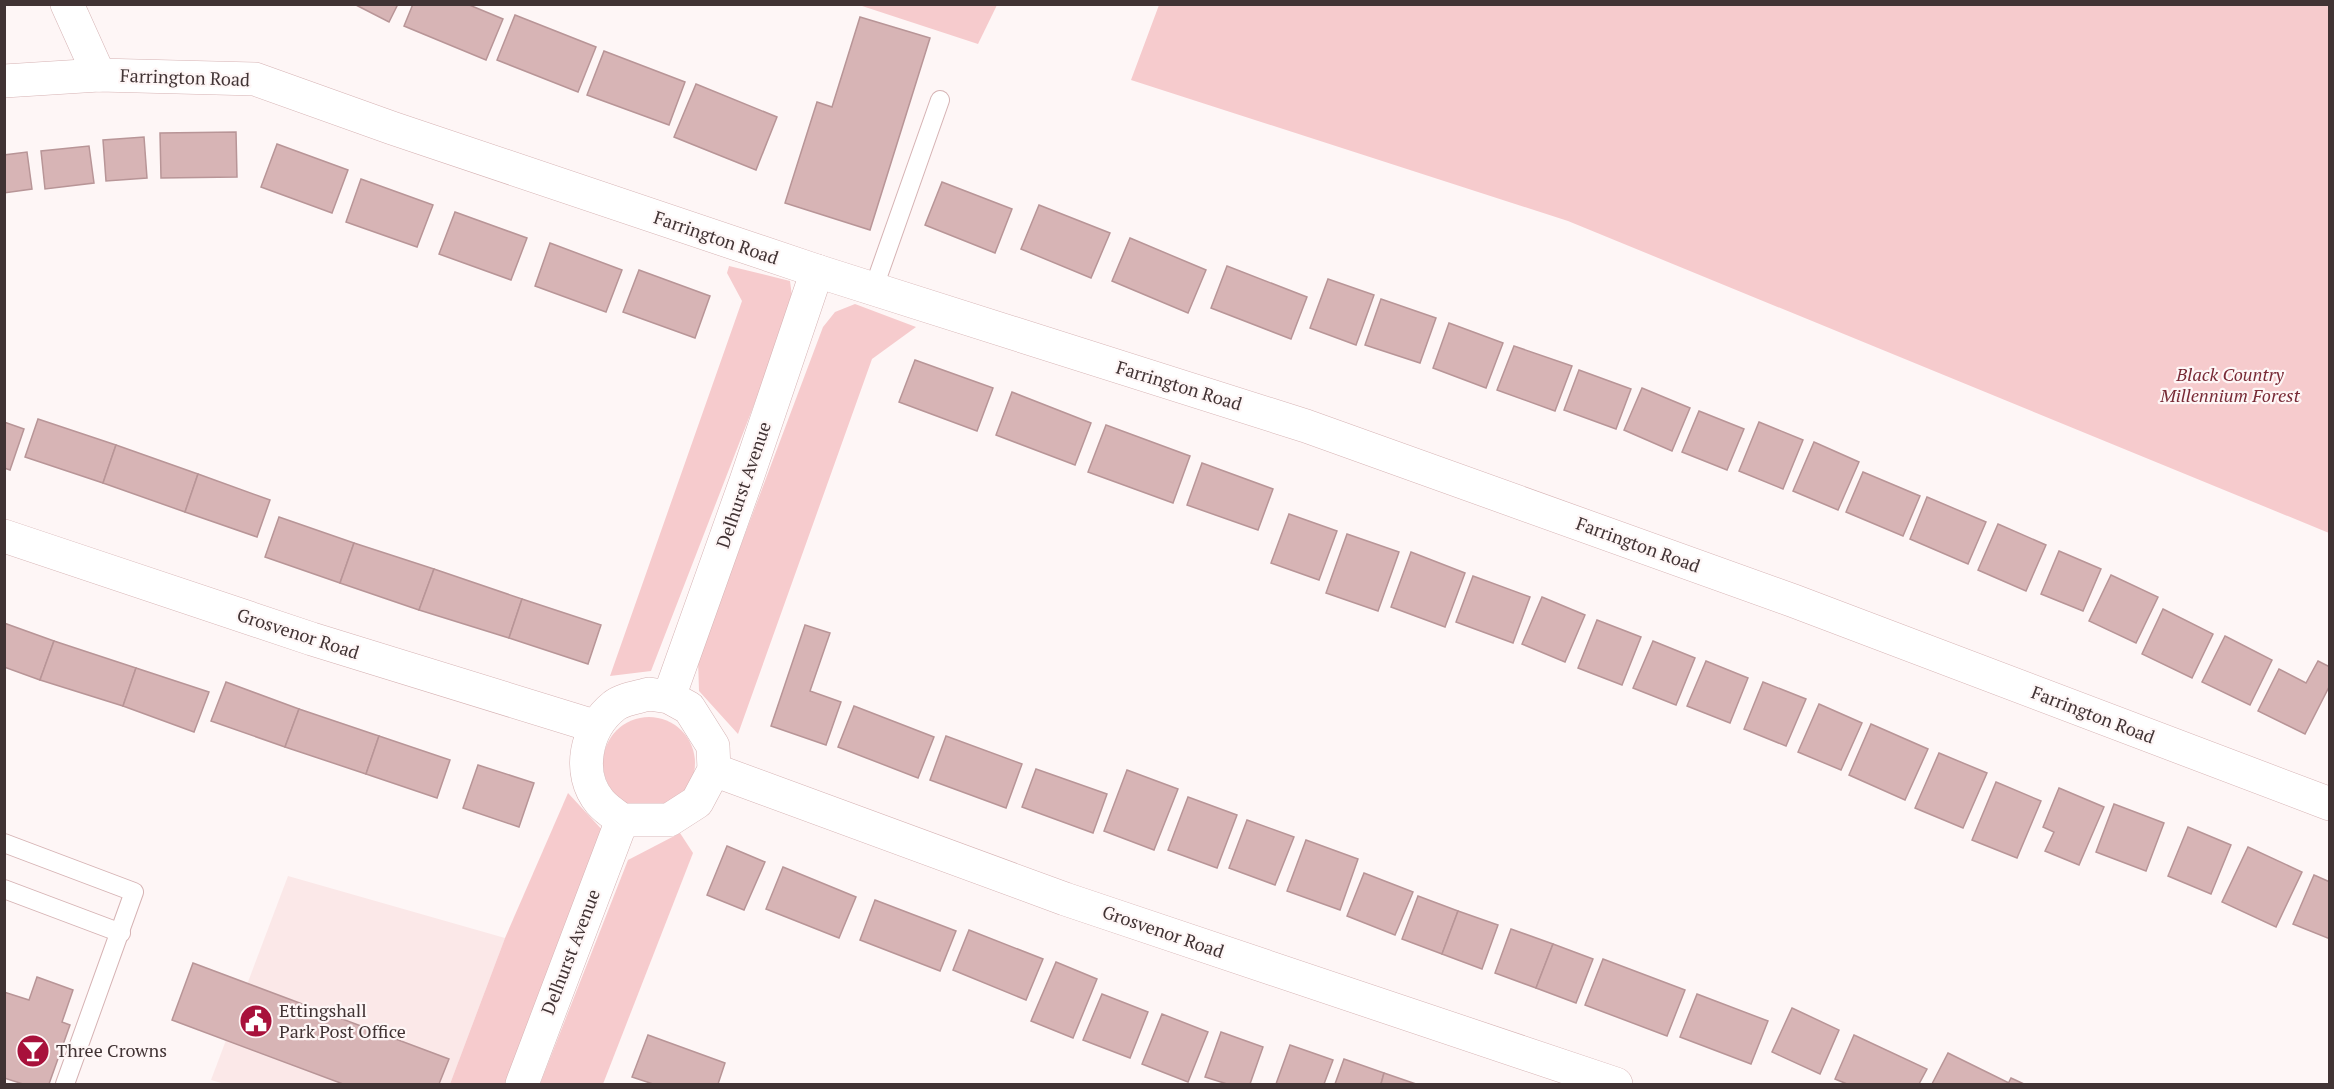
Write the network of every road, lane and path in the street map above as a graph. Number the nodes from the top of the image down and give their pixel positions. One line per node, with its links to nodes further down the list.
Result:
1 (67, 4): 2 (street)
2 (99, 75): 3 (street, Farrington Road); 5 (street, Farrington Road)
3 (4, 81)
4 (940, 100): 6 (lane)
5 (817, 272): 6 (street, Farrington Road); 8 (street, Delhurst Avenue)
6 (873, 290): 11 (street, Farrington Road)
7 (4, 536): 9 (street, Grosvenor Road)
8 (669, 697): 9 (street); 10 (street)
9 (594, 726): 12 (street)
10 (714, 770): 12 (street); 18 (street, Grosvenor Road)
11 (2330, 804)
12 (622, 820): 17 (street, Delhurst Avenue)
13 (4, 843): 15 (lane)
14 (4, 889): 15 (lane)
15 (121, 933): 16 (lane)
16 (65, 1084)
17 (522, 1084)
18 (1616, 1084)

